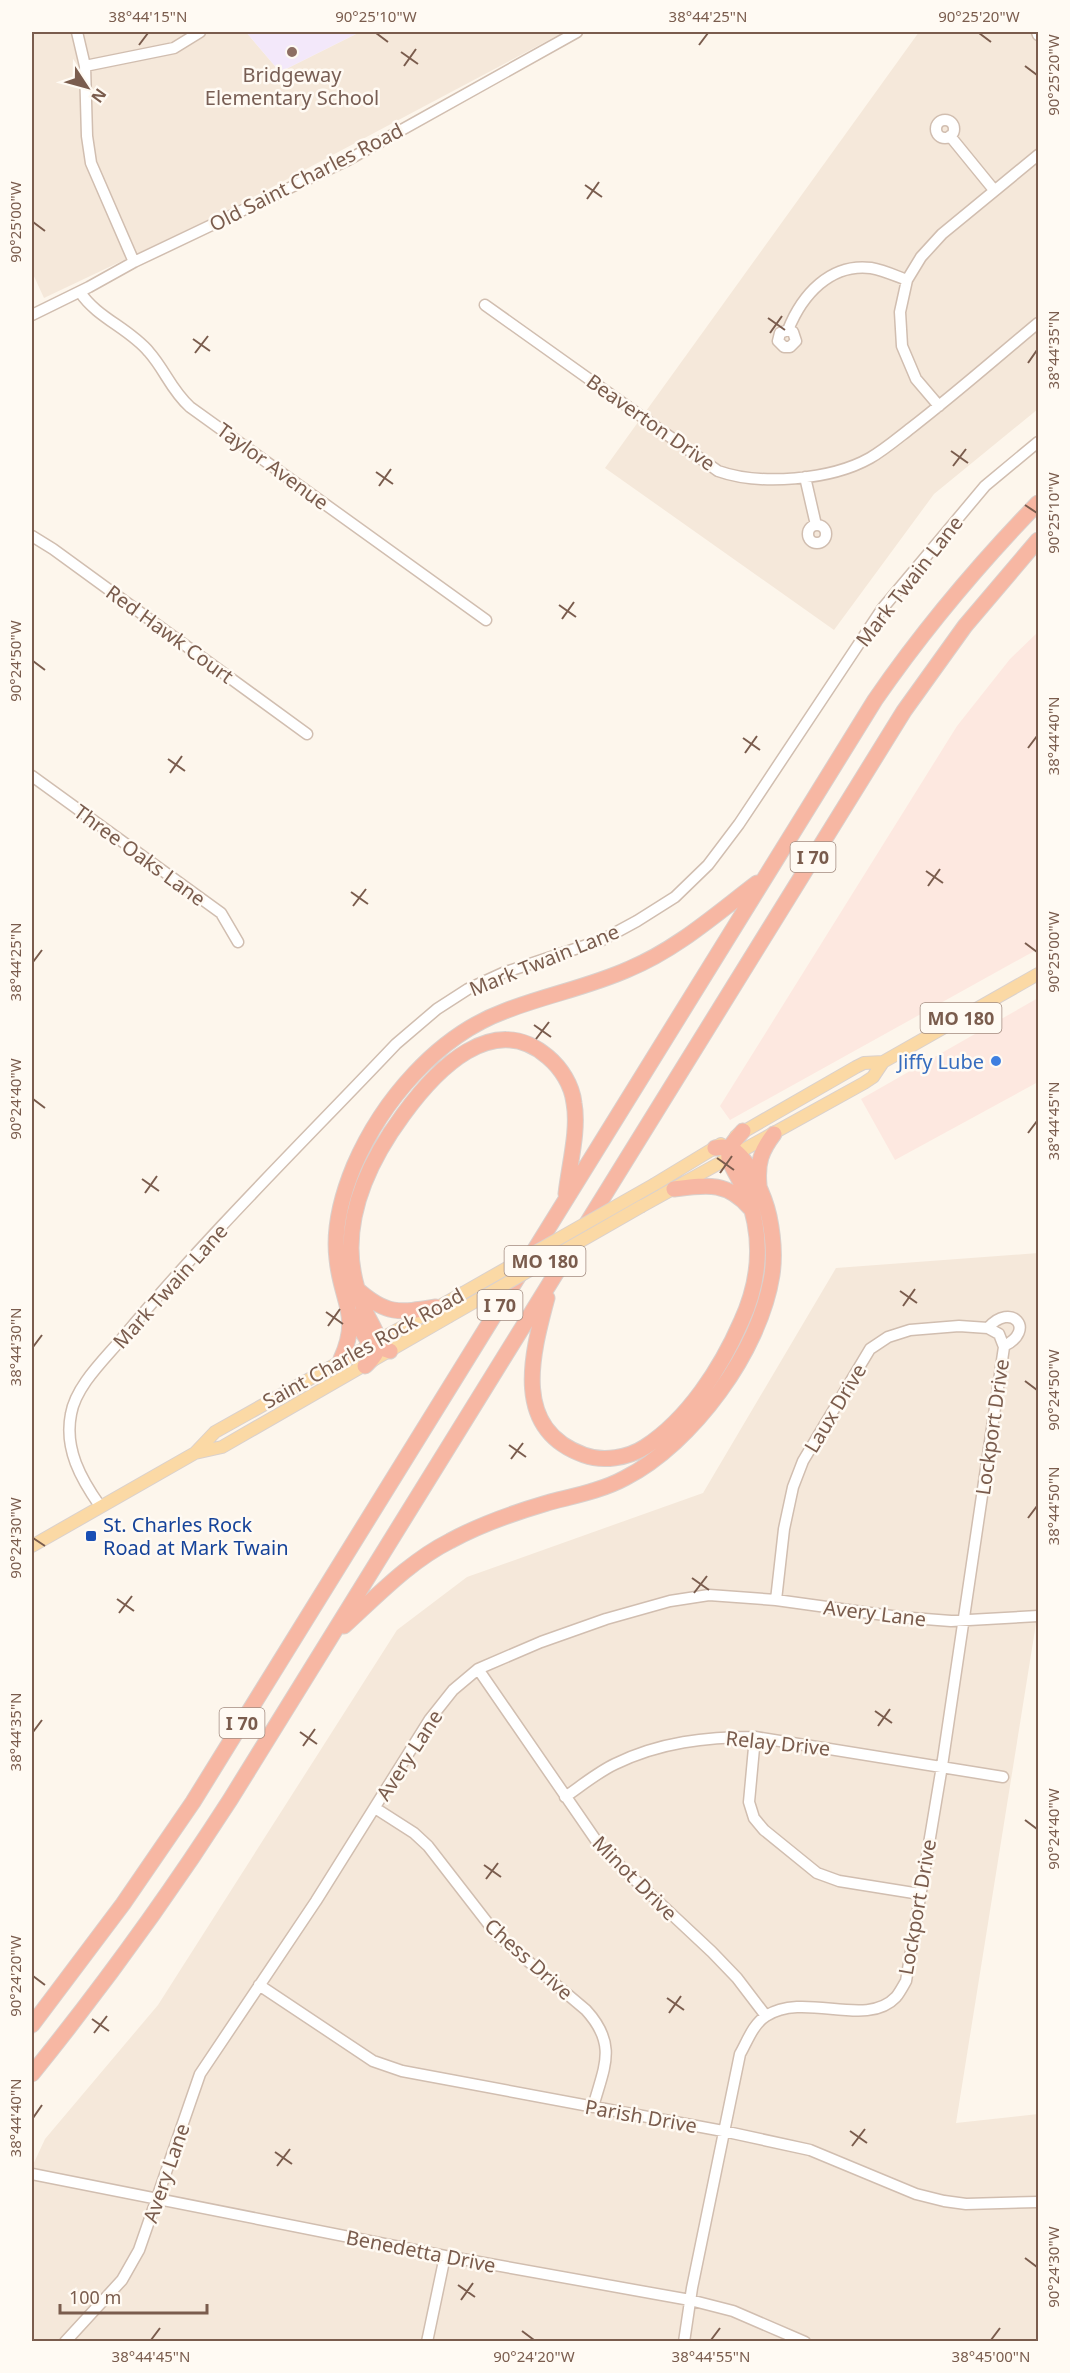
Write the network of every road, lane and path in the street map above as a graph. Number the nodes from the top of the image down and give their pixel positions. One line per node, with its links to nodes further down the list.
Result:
1 (77, 32): 4 (street)
2 (200, 32): 4 (street)
3 (577, 32): 8 (street, Old Saint Charles Road)
4 (85, 66): 8 (street)
5 (950, 136): 7 (street)
6 (1038, 155): 7 (street)
7 (994, 190): 9 (street)
8 (134, 262): 10 (street, Old Saint Charles Road)
9 (907, 280): 14 (street); 15 (street)
10 (80, 292): 12 (street, Old Saint Charles Road); 22 (street, Taylor Avenue)
11 (485, 305): 17 (street, Beaverton Drive)
12 (32, 315)
13 (1038, 323): 15 (street, Beaverton Drive)
14 (788, 330)
15 (939, 406): 17 (street, Beaverton Drive)
16 (1038, 442): 47 (street, Mark Twain Lane)
17 (805, 477): 19 (street)
18 (1038, 503): 25 (highway, I 70)
19 (816, 525)
20 (32, 536): 23 (street, Red Hawk Court)
21 (1038, 540): 36 (highway, I 70)
22 (486, 620)
23 (307, 734)
24 (32, 776): 26 (street, Three Oaks Lane)
25 (764, 878): 34 (highway, I 70); 38 (highway)
26 (238, 942)
27 (1038, 974): 28 (main road, Saint Charles Rock Road / MO 180)
28 (883, 1062): 29 (main road, Saint Charles Rock Road / MO 180); 30 (main road, Saint Charles Rock Road / MO 180)
29 (744, 1131): 31 (highway)
30 (774, 1134): 31 (main road, Saint Charles Rock Road / MO 180); 32 (highway)
31 (728, 1152): 32 (highway); 33 (main road, Saint Charles Rock Road / MO 180); 35 (highway); 39 (main road, Saint Charles Rock Road / MO 180, bridge)
32 (760, 1188): 52 (highway)
33 (674, 1189): 35 (highway); 39 (main road, Saint Charles Rock Road / MO 180, bridge)
34 (565, 1200): 37 (highway); 62 (highway, I 70)
35 (752, 1210): 36 (highway)
36 (551, 1282): 52 (highway, I 70)
37 (357, 1288): 39 (highway); 42 (highway)
38 (349, 1310): 42 (highway); 44 (highway)
39 (442, 1312): 42 (main road, Saint Charles Rock Road / MO 180)
40 (988, 1328): 41 (street, Laux Drive); 43 (street, Lockport Drive); 49 (street, Laux Drive)
41 (999, 1334): 43 (street, Lockport Drive)
42 (379, 1346): 44 (main road, Saint Charles Rock Road / MO 180); 45 (highway)
43 (1004, 1346): 51 (street, Lockport Drive)
44 (341, 1359): 46 (main road, Saint Charles Rock Road / MO 180)
45 (365, 1366): 46 (main road, Saint Charles Rock Road / MO 180)
46 (195, 1453): 47 (main road, Saint Charles Rock Road / MO 180)
47 (100, 1506): 48 (main road, Saint Charles Rock Road / MO 180)
48 (32, 1546)
49 (776, 1600): 51 (street, Avery Lane); 53 (street, Avery Lane)
50 (1038, 1616): 51 (street, Avery Lane)
51 (964, 1621): 55 (street, Lockport Drive)
52 (331, 1638): 63 (highway, I 70)
53 (478, 1669): 57 (street, Minot Drive); 58 (street, Avery Lane)
54 (755, 1737): 55 (street, Relay Drive); 57 (street, Relay Drive); 59 (street)
55 (942, 1766): 56 (street, Relay Drive); 59 (street, Lockport Drive)
56 (1003, 1777)
57 (564, 1797): 61 (street, Minot Drive)
58 (375, 1808): 60 (street, Avery Lane); 64 (street, Chess Drive)
59 (920, 1894): 61 (street, Lockport Drive)
60 (259, 1985): 64 (street, Parish Drive); 67 (street, Avery Lane)
61 (766, 2016): 65 (street)
62 (32, 2025)
63 (32, 2074)
64 (593, 2108): 65 (street, Parish Drive)
65 (723, 2131): 68 (street, Parish Drive); 70 (street)
66 (32, 2174): 67 (street, Benedetta Drive)
67 (157, 2198): 69 (street, Benedetta Drive); 71 (street, Avery Lane)
68 (1038, 2202)
69 (445, 2256): 70 (street, Benedetta Drive); 72 (street)
70 (690, 2300): 73 (street); 74 (street, Benedetta Drive)
71 (65, 2342)
72 (427, 2342)
73 (684, 2342)
74 (805, 2342)

